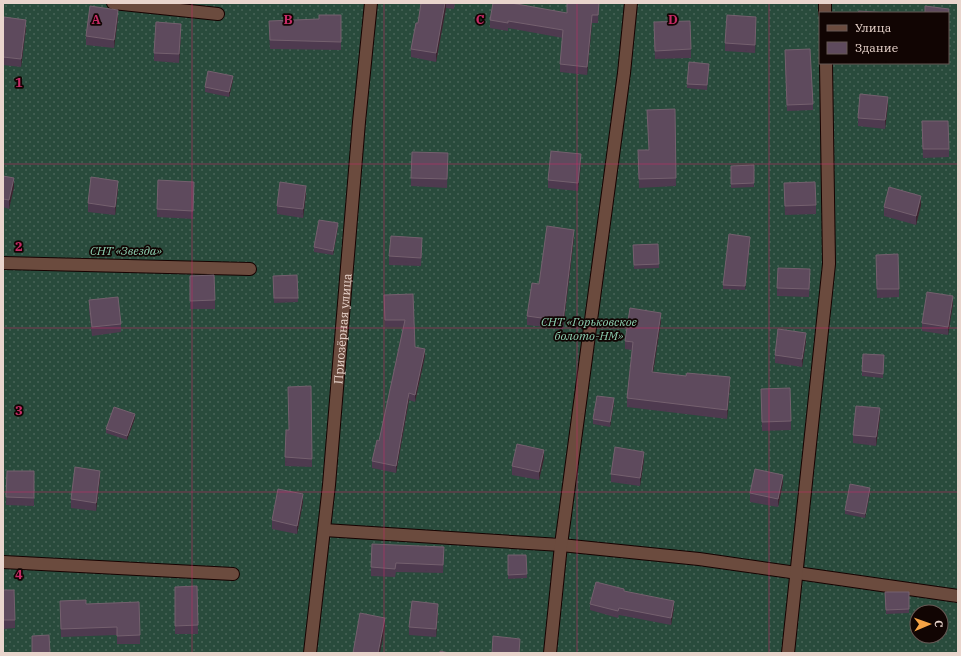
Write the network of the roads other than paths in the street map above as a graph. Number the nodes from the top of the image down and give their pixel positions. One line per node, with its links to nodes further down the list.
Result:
1 (113, 3): 4 (street)
2 (371, 3): 8 (street, Приозёрная улица)
3 (631, 3): 9 (street)
4 (218, 14)
5 (826, 64): 11 (street)
6 (3, 263): 7 (street)
7 (250, 269)
8 (324, 530): 9 (street); 14 (street, Приозёрная улица)
9 (561, 545): 11 (street); 15 (street)
10 (3, 562): 12 (street)
11 (797, 572): 13 (street); 16 (street)
12 (233, 574)
13 (958, 596)
14 (310, 653)
15 (550, 653)
16 (788, 653)

